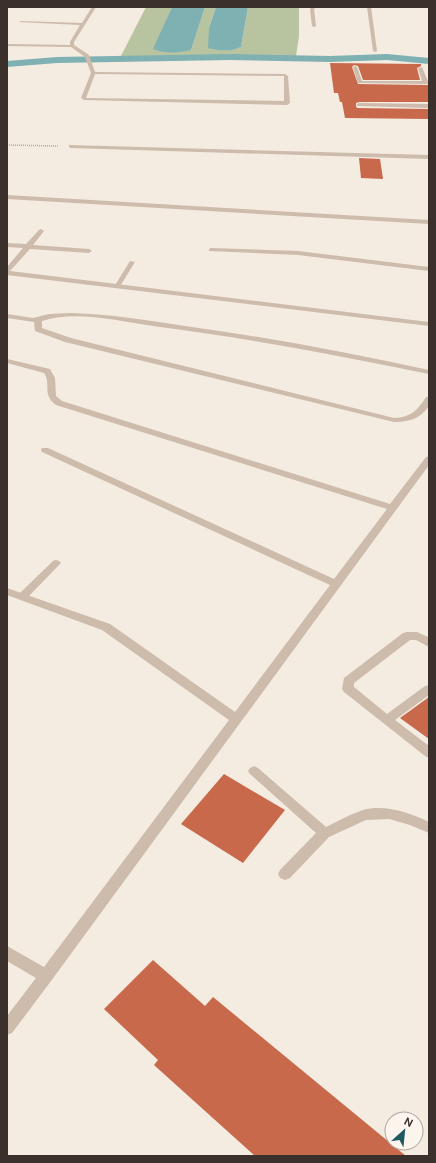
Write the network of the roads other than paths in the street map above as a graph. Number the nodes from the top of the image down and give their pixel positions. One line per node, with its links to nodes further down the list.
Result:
1 (94, 7): 5 (street)
2 (315, 7): 6 (street)
3 (369, 7): 9 (street)
4 (21, 22): 5 (street)
5 (84, 24): 8 (street)
6 (314, 26)
7 (7, 45): 8 (street)
8 (72, 46): 12 (street)
9 (375, 51)
10 (355, 67): 13 (street)
11 (420, 68): 13 (street)
12 (93, 74): 12 (street)
13 (427, 82)
14 (359, 106): 15 (street)
15 (429, 106)
16 (71, 146): 17 (street)
17 (429, 157)
18 (7, 197): 19 (street)
19 (429, 222)
20 (41, 231): 22 (street)
21 (7, 245): 22 (street)
22 (28, 247): 24 (street); 27 (street)
23 (211, 250): 26 (street)
24 (89, 251)
25 (132, 262): 28 (street)
26 (429, 269)
27 (7, 272): 28 (street)
28 (117, 286): 31 (street)
29 (7, 316): 30 (street)
30 (38, 320): 33 (street); 34 (street)
31 (429, 324)
32 (7, 361): 37 (street)
33 (429, 372)
34 (429, 399)
35 (45, 450): 39 (street)
36 (429, 459): 37 (street)
37 (392, 508): 39 (street)
38 (56, 563): 41 (street)
39 (336, 584): 44 (street)
40 (7, 591): 41 (street)
41 (23, 596): 44 (street)
42 (429, 643): 45 (street)
43 (429, 689): 45 (street)
44 (236, 719): 52 (street)
45 (387, 720): 46 (street)
46 (429, 753)
47 (254, 771): 49 (street)
48 (429, 828): 49 (street)
49 (325, 833): 50 (street)
50 (284, 874)
51 (7, 953): 52 (street)
52 (46, 976): 53 (street)
53 (7, 1028)

